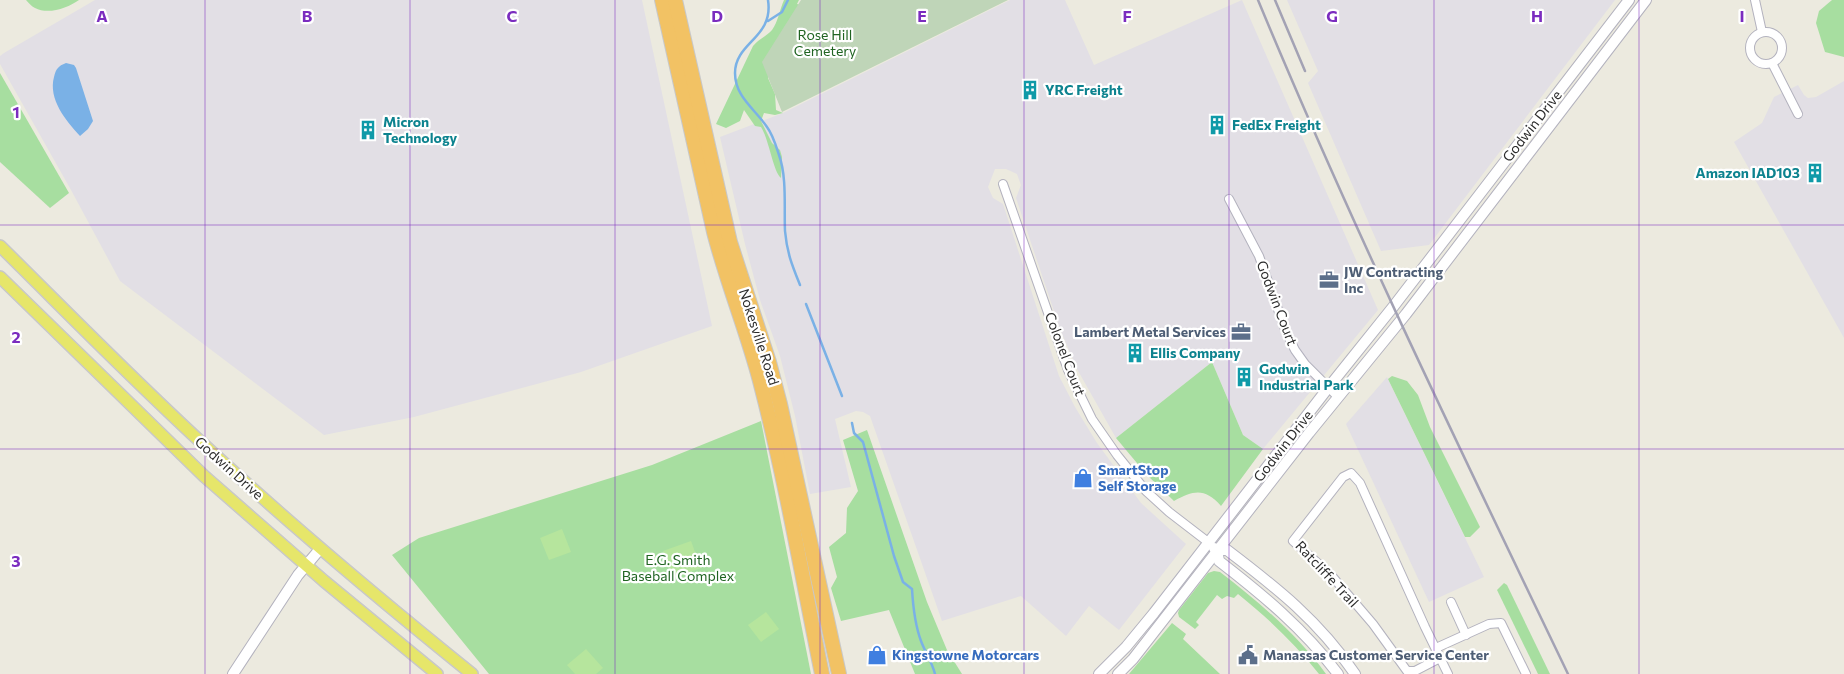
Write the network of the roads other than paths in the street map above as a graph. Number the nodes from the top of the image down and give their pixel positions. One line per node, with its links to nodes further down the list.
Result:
1 (662, 0): 26 (highway, Nokesville Road)
2 (675, 0): 27 (highway, Nokesville Road)
3 (1628, 0): 13 (street, Godwin Drive)
4 (1646, 0): 14 (street, Godwin Drive)
5 (1755, 0): 6 (street)
6 (1762, 32): 7 (street); 7 (street)
7 (1772, 64): 8 (street)
8 (1798, 114)
9 (1003, 184): 15 (street, Colonel Court)
10 (1229, 199): 13 (street, Godwin Court)
11 (0, 246): 16 (main road, Godwin Drive)
12 (0, 277): 18 (main road, Godwin Drive)
13 (1328, 388): 14 (street, Godwin Court); 15 (street, Godwin Drive)
14 (1338, 397): 17 (street, Godwin Drive)
15 (1208, 542): 17 (street); 28 (street, Godwin Drive)
16 (320, 548): 18 (street); 25 (main road, Godwin Drive)
17 (1218, 550): 29 (street, Godwin Drive); 30 (street); 31 (street)
18 (306, 565): 23 (street); 24 (main road, Godwin Drive)
19 (1451, 602): 20 (street)
20 (1466, 635): 21 (street); 33 (street)
21 (1436, 648): 22 (street, Ratcliffe Trail); 22 (street, Ratcliffe Trail)
22 (1440, 658): 32 (street, Ratcliffe Trail)
23 (233, 674)
24 (437, 674)
25 (472, 674)
26 (822, 674)
27 (839, 674)
28 (1099, 674)
29 (1118, 674)
30 (1338, 674)
31 (1355, 674)
32 (1448, 674)
33 (1526, 674)

